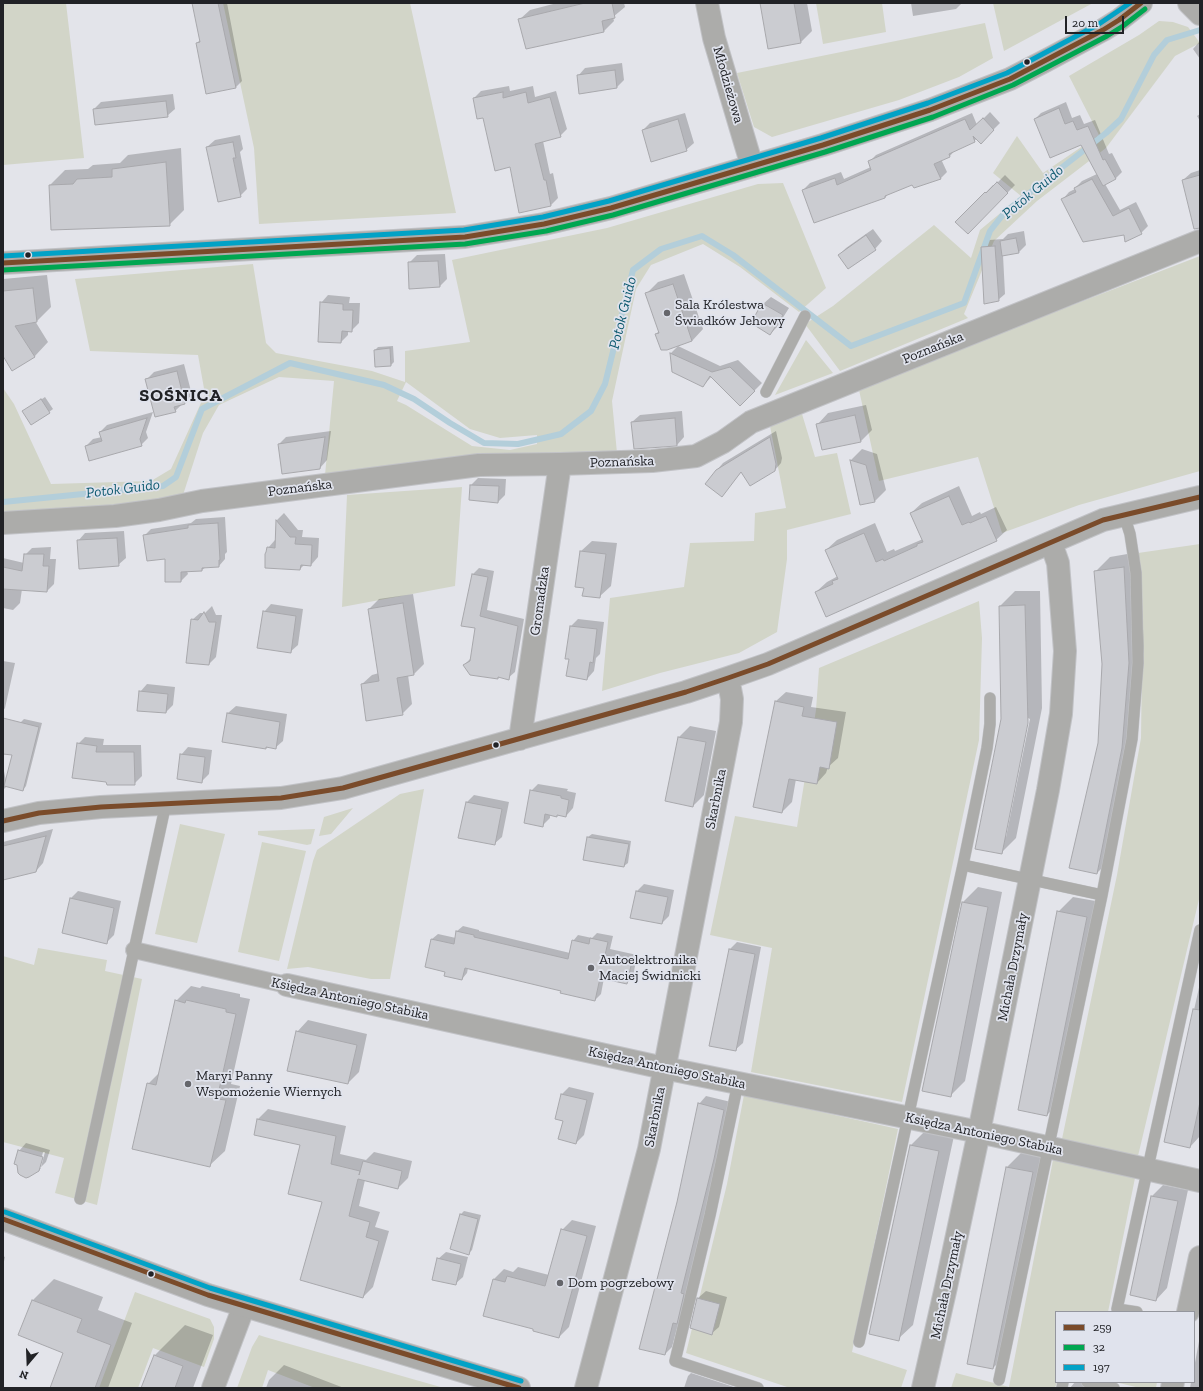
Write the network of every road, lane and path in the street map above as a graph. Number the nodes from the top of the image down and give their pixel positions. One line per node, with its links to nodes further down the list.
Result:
1 (707, 3): 5 (street, Młodzieżowa)
2 (1190, 3): 4 (street)
3 (1134, 5): 5 (street)
4 (1200, 14)
5 (752, 166): 7 (street)
6 (1200, 241): 10 (street, Poznańska)
7 (3, 263)
8 (805, 316): 9 (lane)
9 (766, 392)
10 (560, 464): 13 (street, Poznańska); 17 (street, Gromadzka)
11 (1200, 497): 12 (street)
12 (1124, 516): 14 (street); 22 (lane)
13 (3, 523)
14 (1050, 543): 15 (street); 21 (street, Michała Drzymały)
15 (728, 678): 17 (street); 26 (street, Skarbnika)
16 (990, 698): 20 (lane)
17 (520, 738): 18 (street)
18 (166, 803): 19 (street); 24 (lane)
19 (3, 822)
20 (963, 865): 21 (lane); 28 (lane)
21 (1030, 879): 22 (lane); 29 (street, Michała Drzymały)
22 (1102, 895): 30 (lane)
23 (1200, 930): 31 (lane)
24 (134, 950): 25 (street, Księdza Antoniego Stabika); 33 (lane)
25 (286, 985): 26 (street, Księdza Antoniego Stabika)
26 (664, 1068): 27 (street, Księdza Antoniego Stabika); 44 (street, Skarbnika)
27 (738, 1083): 28 (street, Księdza Antoniego Stabika); 45 (lane)
28 (907, 1118): 29 (street, Księdza Antoniego Stabika); 39 (lane)
29 (979, 1132): 30 (street, Księdza Antoniego Stabika); 46 (street, Michała Drzymały)
30 (1048, 1148): 31 (street, Księdza Antoniego Stabika); 40 (lane)
31 (1147, 1169): 32 (street, Księdza Antoniego Stabika); 37 (lane)
32 (1200, 1181)
33 (80, 1198)
34 (3, 1219): 36 (street)
35 (1200, 1257): 38 (street)
36 (244, 1306): 42 (street); 43 (street)
37 (1130, 1311)
38 (1188, 1311)
39 (859, 1342)
40 (999, 1380)
41 (1092, 1383): 47 (lane)
42 (213, 1388)
43 (519, 1388)
44 (586, 1388)
45 (758, 1388)
46 (923, 1388)
47 (1114, 1388)

